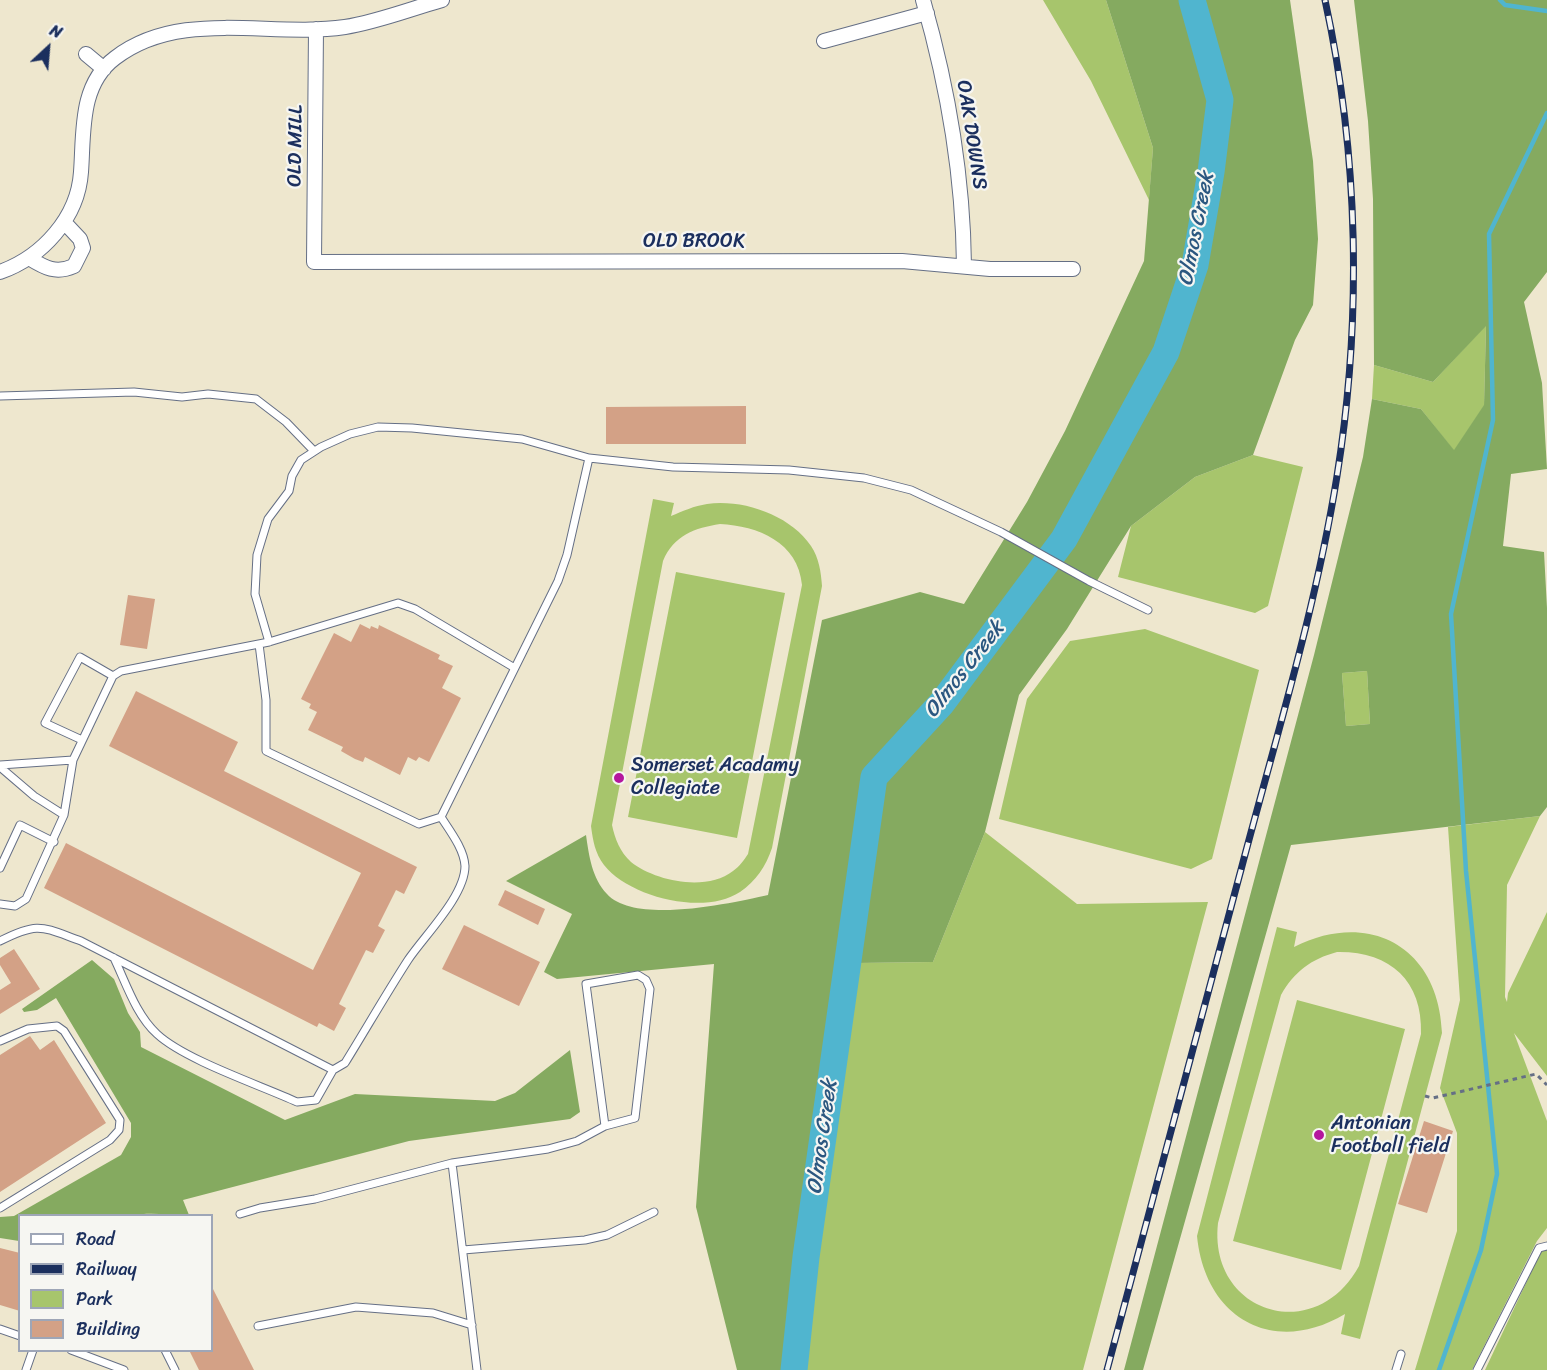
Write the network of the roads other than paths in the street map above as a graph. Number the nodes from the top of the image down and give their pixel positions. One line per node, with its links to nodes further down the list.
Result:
1 (442, 0): 3 (street)
2 (925, 7): 4 (street, OAK DOWNS); 10 (street, OAK DOWNS)
3 (316, 29): 6 (street); 9 (street, OLD MILL)
4 (824, 41)
5 (86, 54): 6 (street)
6 (104, 69): 7 (street)
7 (64, 222): 8 (street); 8 (street)
8 (29, 258): 12 (street)
9 (314, 262): 10 (street, OLD BROOK)
10 (964, 265): 11 (street, OLD BROOK)
11 (1073, 269)
12 (0, 272)
13 (0, 396): 14 (lane)
14 (314, 451): 15 (lane); 17 (lane)
15 (589, 458): 16 (lane); 19 (lane)
16 (1148, 610)
17 (269, 642): 18 (lane); 19 (lane)
18 (259, 644): 20 (lane); 25 (lane)
19 (513, 667): 25 (lane)
20 (113, 676): 21 (lane); 21 (lane)
21 (82, 740): 22 (lane)
22 (73, 760): 23 (lane); 24 (lane)
23 (0, 766): 24 (lane)
24 (64, 815): 26 (lane)
25 (441, 817): 32 (lane)
26 (54, 842): 27 (lane); 28 (lane)
27 (0, 868)
28 (0, 904)
29 (0, 941): 30 (lane)
30 (114, 958): 32 (lane); 32 (lane)
31 (0, 1041): 35 (lane)
32 (333, 1070)
33 (605, 1125): 33 (lane); 34 (lane)
34 (452, 1163): 37 (lane); 39 (lane)
35 (0, 1208)
36 (654, 1212): 39 (lane)
37 (240, 1214)
38 (1547, 1246): 53 (lane)
39 (463, 1250): 40 (lane)
40 (472, 1324): 41 (lane); 51 (lane)
41 (258, 1326)
42 (0, 1329): 43 (lane)
43 (18, 1335)
44 (32, 1352): 48 (lane)
45 (76, 1352): 49 (lane)
46 (166, 1352): 50 (lane)
47 (1401, 1354): 52 (lane)
48 (26, 1370)
49 (124, 1370)
50 (175, 1370)
51 (477, 1370)
52 (1396, 1370)
53 (1477, 1370)

